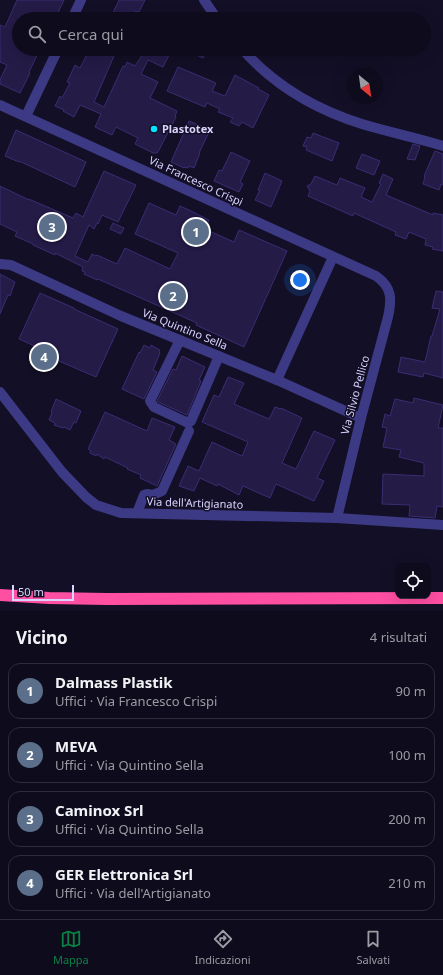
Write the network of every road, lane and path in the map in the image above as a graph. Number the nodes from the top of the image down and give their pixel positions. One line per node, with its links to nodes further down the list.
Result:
1 (81, 0): 3 (street)
2 (204, 0): 4 (street)
3 (75, 12)
4 (212, 12)
5 (55, 56): 8 (street)
6 (248, 56): 9 (street)
7 (0, 105): 8 (street, Via Francesco Crispi)
8 (26, 116): 10 (street, Via Francesco Crispi)
9 (443, 146)
10 (333, 257): 12 (street, Via Francesco Crispi); 15 (street)
11 (0, 264): 13 (street, Via Quintino Sella)
12 (382, 280): 17 (street, Via Silvio Pellico)
13 (180, 340): 14 (street, Via Quintino Sella); 14 (street)
14 (218, 356): 15 (street, Via Quintino Sella)
15 (278, 380): 17 (street, Via Quintino Sella)
16 (0, 392): 19 (street, Via dell'Artigianato)
17 (361, 418): 20 (street, Via Silvio Pellico)
18 (189, 431): 19 (street)
19 (137, 513): 20 (street, Via dell'Artigianato)
20 (337, 518): 21 (street, Via dell'Artigianato)
21 (443, 525)
22 (0, 594): 23 (highway)
23 (443, 598)

